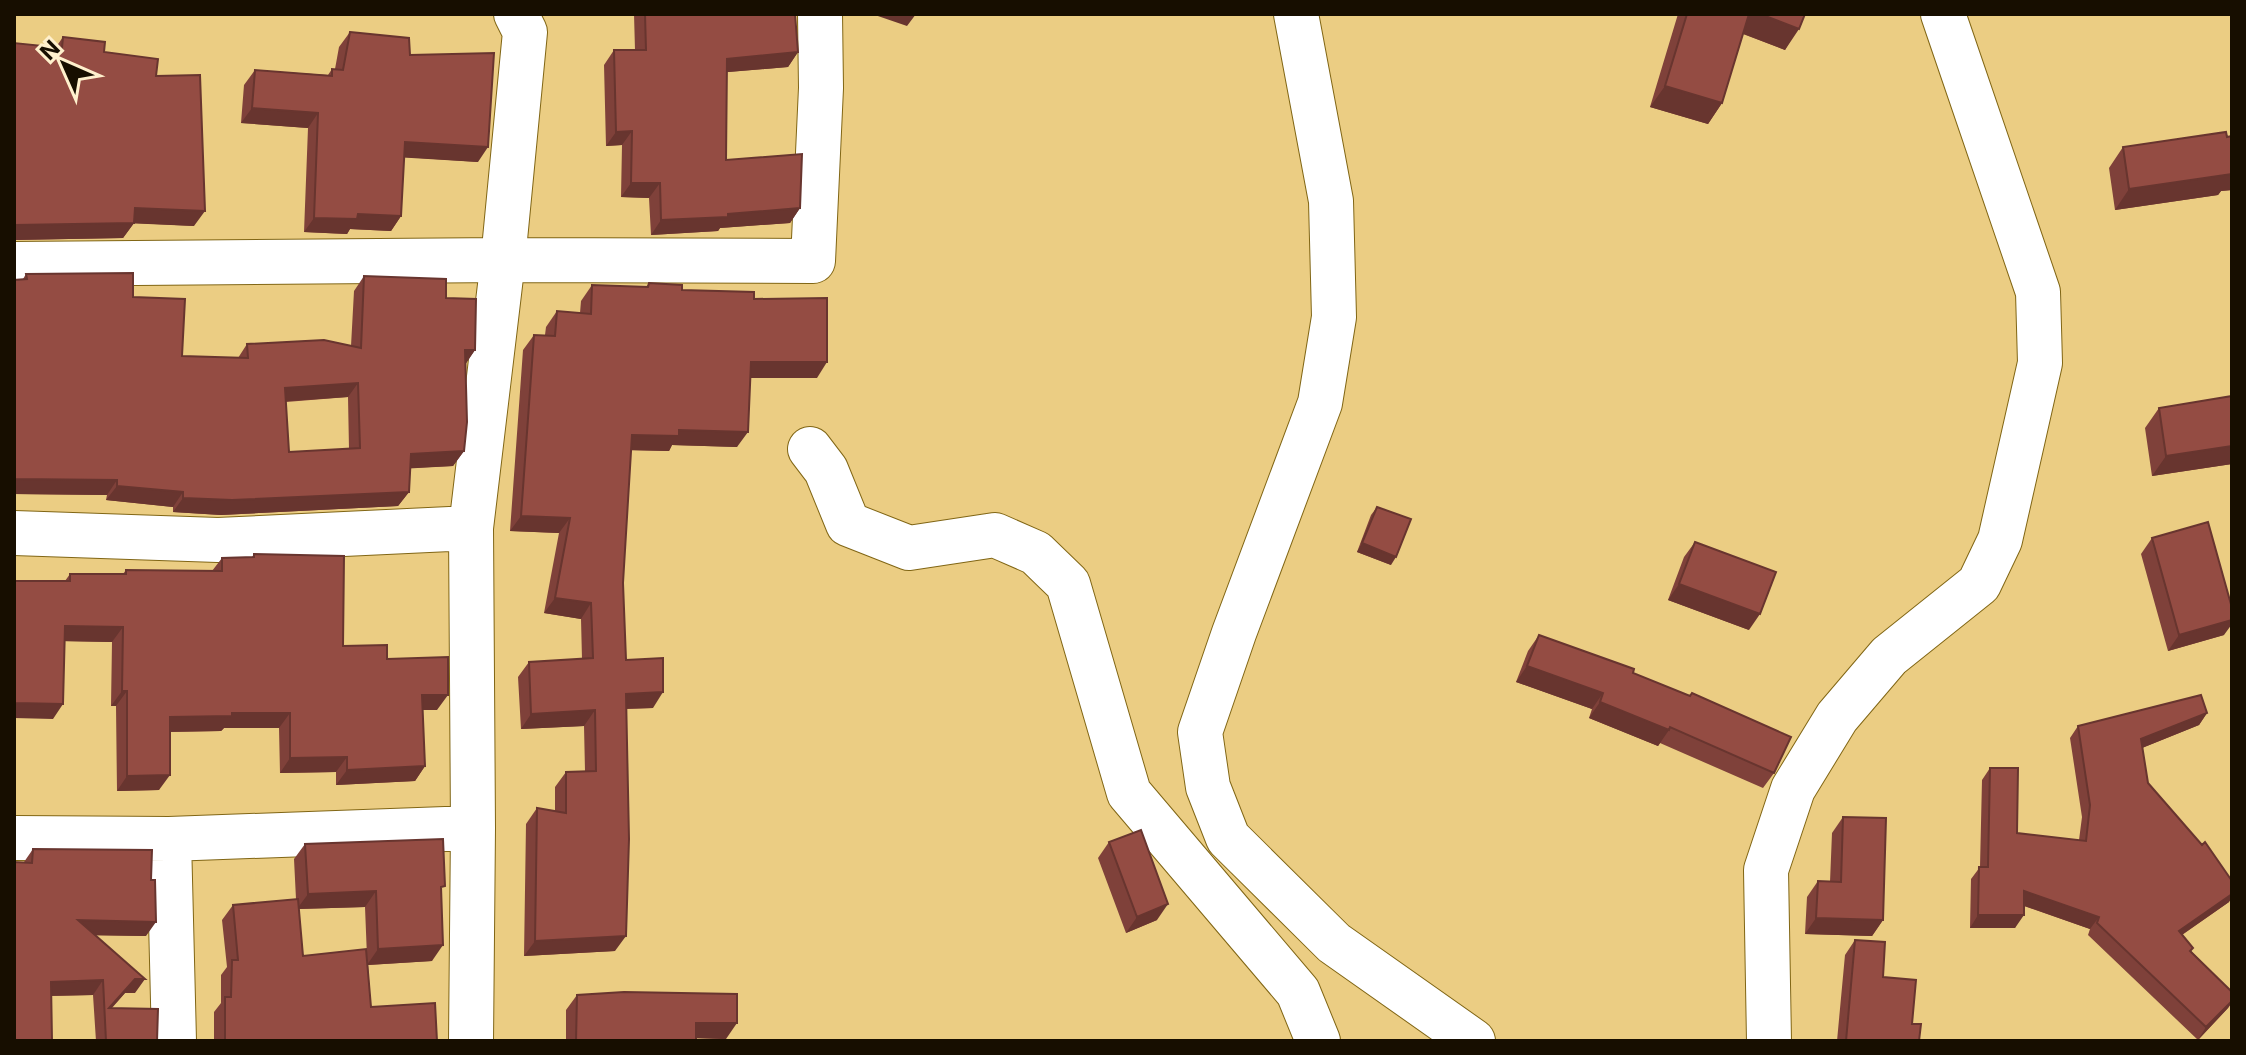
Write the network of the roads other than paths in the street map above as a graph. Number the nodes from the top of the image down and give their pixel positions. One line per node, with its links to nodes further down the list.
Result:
1 (516, 14): 5 (street)
2 (820, 14): 5 (street)
3 (1296, 14): 16 (street)
4 (1943, 14): 17 (street)
5 (503, 260): 6 (street); 8 (street)
6 (14, 264)
7 (810, 449): 15 (street)
8 (471, 528): 9 (street); 10 (street)
9 (14, 533)
10 (473, 828): 12 (street); 14 (street)
11 (14, 838): 12 (street)
12 (169, 839): 13 (street)
13 (174, 1041)
14 (471, 1041)
15 (1318, 1041)
16 (1473, 1041)
17 (1769, 1041)

